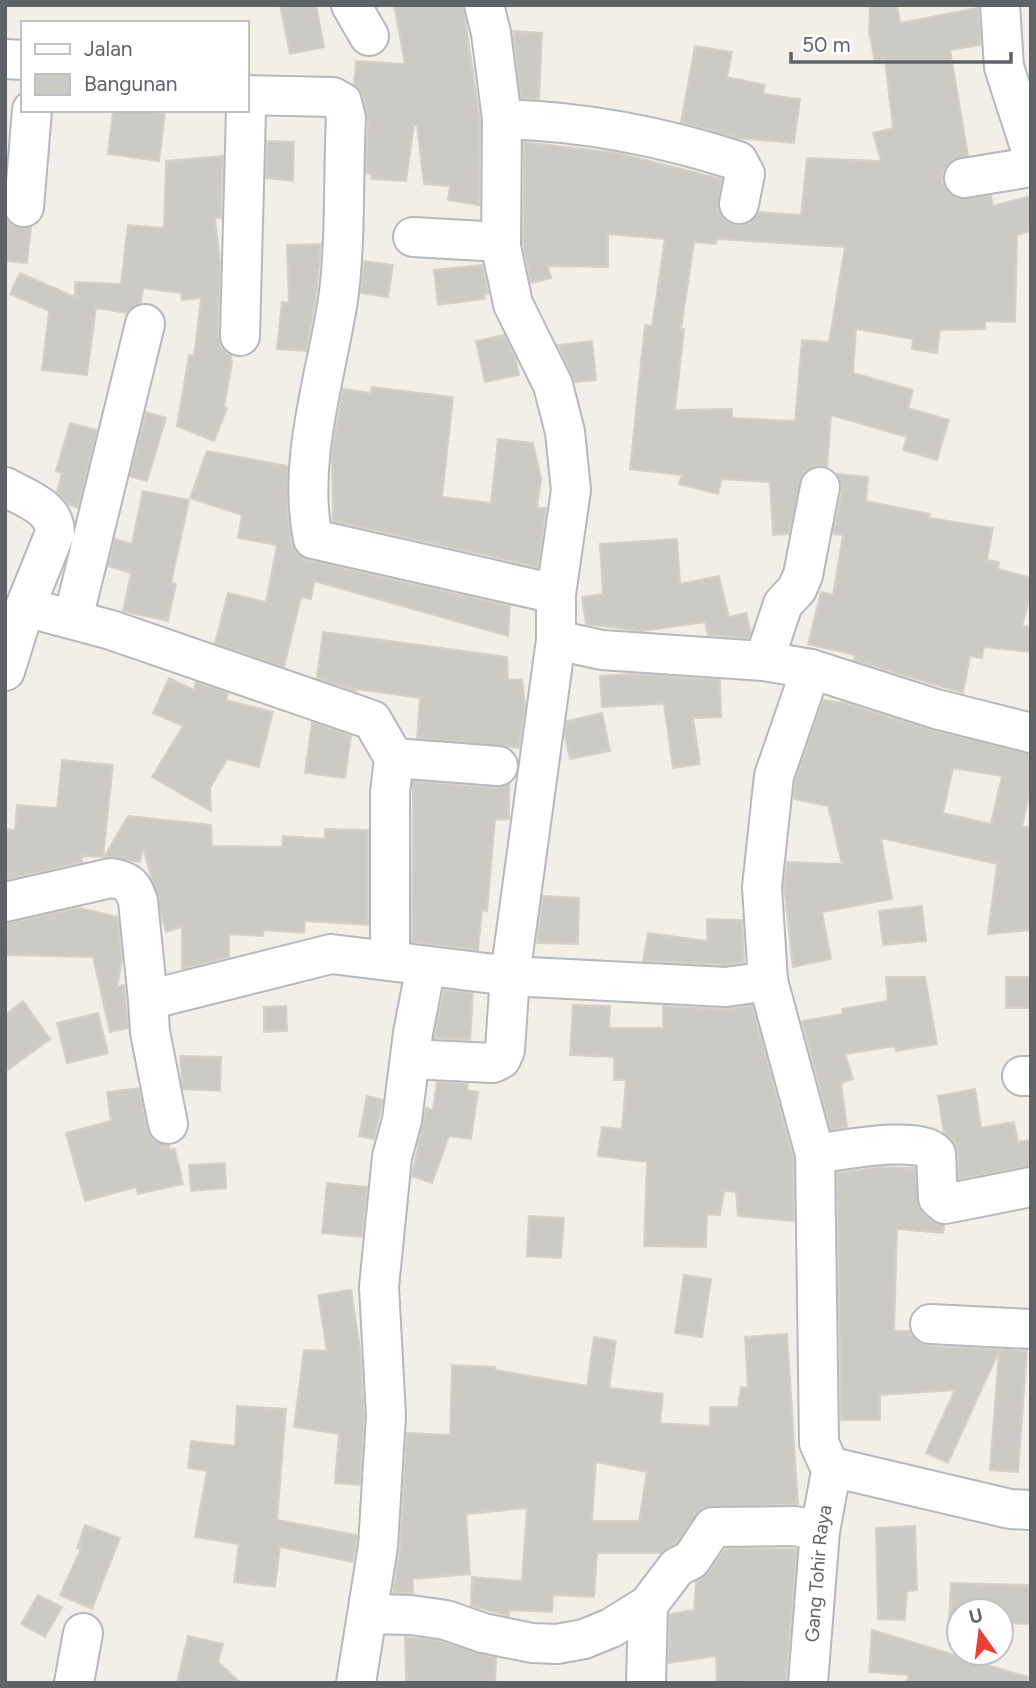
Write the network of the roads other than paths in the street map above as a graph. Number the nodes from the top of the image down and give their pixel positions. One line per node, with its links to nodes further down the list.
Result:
1 (484, 5): 6 (street)
2 (1000, 5): 7 (street)
3 (248, 95): 18 (street)
4 (32, 112): 11 (street)
5 (246, 112): 15 (street)
6 (502, 119): 10 (street); 13 (street)
7 (1031, 150)
8 (1031, 167): 9 (street)
9 (964, 178)
10 (739, 204)
11 (24, 207)
12 (413, 237): 13 (street)
13 (501, 242): 18 (street)
14 (145, 324): 20 (street)
15 (240, 336)
16 (5, 487): 19 (street)
17 (820, 487): 22 (street)
18 (556, 594): 21 (street)
19 (25, 607): 20 (street); 24 (street)
20 (72, 619): 26 (street)
21 (556, 640): 22 (street); 30 (street)
22 (764, 661): 23 (street)
23 (811, 669): 25 (street); 31 (street)
24 (5, 671)
25 (1031, 733)
26 (394, 758): 27 (street); 29 (street)
27 (498, 766)
28 (5, 902): 32 (street)
29 (408, 963): 30 (street); 32 (street); 33 (street)
30 (510, 976): 31 (street); 33 (street)
31 (768, 981): 35 (street)
32 (148, 1000): 34 (street)
33 (410, 1059): 43 (street)
34 (168, 1124)
35 (815, 1154): 36 (street); 39 (street)
36 (1031, 1188)
37 (930, 1324): 38 (street)
38 (1031, 1329)
39 (832, 1466): 40 (street); 41 (street, Gang Tohir Raya)
40 (1031, 1510)
41 (820, 1531): 42 (street); 48 (street, Gang Tohir Raya)
42 (648, 1605): 43 (street); 47 (street)
43 (369, 1614): 46 (street)
44 (83, 1633): 45 (street)
45 (75, 1683)
46 (356, 1683)
47 (646, 1683)
48 (808, 1683)

